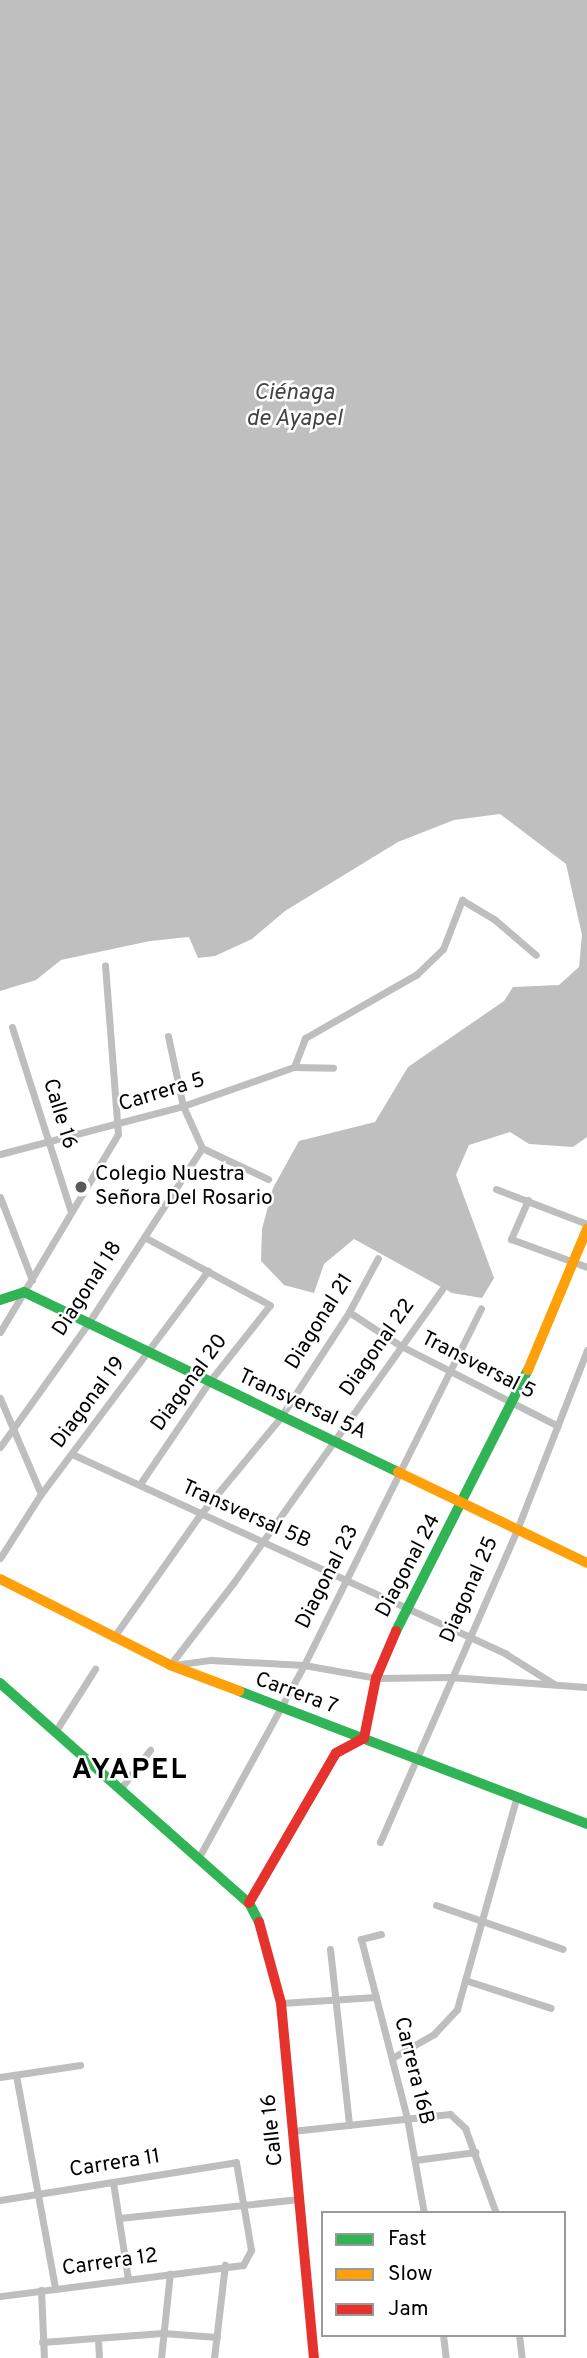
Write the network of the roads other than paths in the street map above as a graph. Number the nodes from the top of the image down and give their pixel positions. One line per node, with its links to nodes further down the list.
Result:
1 (536, 955): 5 (street)
2 (105, 965): 8 (street)
3 (12, 1027): 9 (street, Calle 16)
4 (168, 1036): 7 (street)
5 (294, 1067): 6 (street, Carrera 5); 7 (street, Carrera 5)
6 (333, 1068)
7 (183, 1106): 8 (street, Carrera 5); 10 (street)
8 (116, 1125): 9 (street, Carrera 5); 16 (street)
9 (47, 1143): 11 (street, Carrera 5); 16 (street, Calle 16)
10 (202, 1148): 12 (street); 18 (street, Diagonal 18)
11 (0, 1154)
12 (268, 1179)
13 (496, 1189): 15 (street)
14 (0, 1197): 23 (street)
15 (528, 1200): 17 (street); 20 (street)
16 (71, 1212): 23 (street)
17 (587, 1227): 20 (street, Diagonal 24)
18 (144, 1237): 22 (street); 29 (street, Diagonal 18)
19 (378, 1258): 28 (street, Diagonal 21)
20 (575, 1262): 21 (street); 37 (street, Diagonal 24)
21 (587, 1267)
22 (208, 1271): 33 (street, Diagonal 19); 35 (street, Diagonal 20)
23 (32, 1280): 25 (street)
24 (442, 1289): 31 (street, Diagonal 22)
25 (24, 1292): 26 (street); 29 (street, Transversal 5A); 30 (street)
26 (0, 1300)
27 (481, 1309): 34 (street, Diagonal 23)
28 (349, 1312): 31 (street, Transversal 5); 38 (street, Diagonal 21)
29 (89, 1322): 33 (street, Transversal 5A); 40 (street, Diagonal 18)
30 (0, 1332)
31 (401, 1346): 34 (street, Transversal 5); 41 (street, Diagonal 22)
32 (587, 1350): 39 (street, Diagonal 25)
33 (148, 1354): 35 (street, Transversal 5A); 43 (street, Diagonal 19)
34 (452, 1372): 37 (street, Transversal 5); 44 (street, Diagonal 23)
35 (209, 1382): 38 (street, Transversal 5A); 45 (street, Diagonal 20)
36 (0, 1398): 40 (street)
37 (513, 1403): 39 (street, Transversal 5); 47 (street, Diagonal 24)
38 (280, 1418): 41 (street, Transversal 5A); 48 (street, Diagonal 21)
39 (558, 1426): 49 (street, Diagonal 25)
40 (13, 1430): 42 (street, Diagonal 18); 46 (street)
41 (334, 1442): 44 (street, Transversal 5A); 50 (street, Diagonal 22)
42 (0, 1447)
43 (72, 1454): 45 (street, Transversal 5B); 46 (street, Diagonal 19)
44 (401, 1473): 47 (street, Transversal 5A); 54 (street, Diagonal 23)
45 (140, 1484): 48 (street, Transversal 5B)
46 (41, 1494): 51 (street, Diagonal 19)
47 (465, 1501): 49 (street, Transversal 5A); 55 (street, Diagonal 24)
48 (200, 1516): 50 (street, Transversal 5B); 57 (street, Diagonal 21)
49 (517, 1527): 52 (street, Transversal 5A); 56 (street, Diagonal 25)
50 (260, 1541): 54 (street, Transversal 5B); 58 (street, Diagonal 22)
51 (0, 1558)
52 (587, 1563)
53 (0, 1579): 57 (street, Carrera 7)
54 (343, 1581): 55 (street, Transversal 5B); 59 (street, Diagonal 23)
55 (405, 1609): 56 (street, Transversal 5B); 62 (street, Diagonal 24)
56 (467, 1635): 61 (street, Diagonal 25); 64 (street, Transversal 5B)
57 (113, 1639): 58 (street, Carrera 7)
58 (170, 1665): 59 (street); 66 (street, Carrera 7)
59 (304, 1665): 62 (street); 66 (street, Diagonal 23)
60 (95, 1668): 67 (street)
61 (450, 1677): 62 (street); 64 (street); 70 (street, Diagonal 25)
62 (376, 1678): 68 (street, Diagonal 24)
63 (0, 1684): 67 (street)
64 (554, 1684): 65 (street)
65 (587, 1687)
66 (276, 1709): 68 (street, Carrera 7); 75 (street, Diagonal 23)
67 (55, 1731): 71 (street)
68 (364, 1738): 70 (street, Carrera 7); 76 (street)
69 (150, 1750): 71 (street)
70 (415, 1758): 72 (street, Carrera 7); 74 (street, Diagonal 25)
71 (121, 1788): 75 (street)
72 (517, 1796): 73 (street, Carrera 7); 78 (street)
73 (587, 1824)
74 (380, 1842)
75 (199, 1857): 76 (street)
76 (248, 1903): 85 (street, Calle 16)
77 (436, 1905): 78 (street)
78 (485, 1922): 80 (street); 82 (street)
79 (381, 1934): 83 (street, Carrera 16B)
80 (563, 1949)
81 (330, 1950): 84 (street)
82 (465, 1980): 86 (street); 87 (street)
83 (376, 1997): 84 (street); 87 (street, Carrera 16B)
84 (336, 2000): 85 (street); 92 (street)
85 (281, 2003): 93 (street, Calle 16)
86 (551, 2008)
87 (392, 2058): 91 (street, Carrera 16B)
88 (80, 2065): 89 (street)
89 (16, 2075): 90 (street); 97 (street)
90 (0, 2077)
91 (407, 2119): 92 (street); 94 (street); 95 (street, Carrera 16B)
92 (349, 2125): 93 (street)
93 (292, 2132): 98 (street, Calle 16)
94 (475, 2152): 95 (street); 102 (street)
95 (415, 2160): 101 (street, Carrera 16B)
96 (113, 2182): 97 (street, Carrera 11); 100 (street, Carrera 11); 103 (street)
97 (36, 2194): 99 (street, Carrera 11); 107 (street)
98 (299, 2199): 100 (street); 110 (street, Calle 16)
99 (0, 2200)
100 (244, 2205): 103 (street); 104 (street)
101 (425, 2211)
102 (495, 2211)
103 (119, 2218): 106 (street)
104 (225, 2265): 105 (street, Carrera 12); 112 (street)
105 (170, 2273): 106 (street, Carrera 12); 111 (street)
106 (128, 2278): 107 (street, Carrera 12)
107 (55, 2288): 108 (street, Carrera 12)
108 (41, 2290): 109 (street, Carrera 12); 116 (street)
109 (0, 2296)
110 (318, 2330): 121 (street, Calle 16)
111 (163, 2333): 112 (street); 115 (street); 119 (street)
112 (217, 2337): 120 (street)
113 (443, 2337): 122 (street)
114 (519, 2337): 123 (street)
115 (98, 2339): 116 (street); 118 (street)
116 (42, 2342): 117 (street)
117 (44, 2358)
118 (99, 2358)
119 (161, 2358)
120 (214, 2358)
121 (314, 2358)
122 (446, 2358)
123 (522, 2358)

